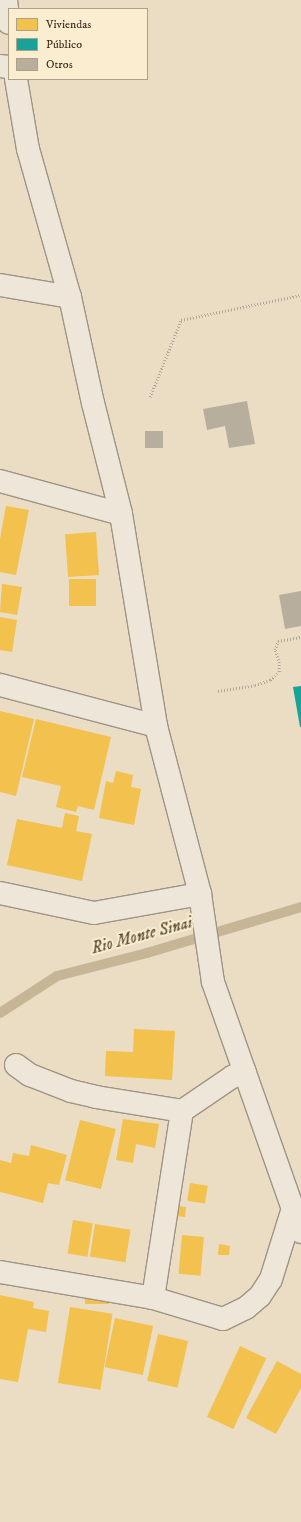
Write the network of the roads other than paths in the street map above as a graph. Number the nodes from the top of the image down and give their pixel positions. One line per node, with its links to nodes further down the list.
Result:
1 (6, 0): 2 (street)
2 (8, 15)
3 (16, 80): 5 (street)
4 (0, 285): 5 (street)
5 (70, 297): 7 (street)
6 (0, 481): 7 (street)
7 (121, 514): 9 (street)
8 (0, 685): 9 (street)
9 (156, 726): 11 (street)
10 (0, 893): 11 (street)
11 (200, 894): 13 (street)
12 (16, 1065): 14 (street)
13 (245, 1071): 14 (street); 15 (street)
14 (182, 1111): 18 (street)
15 (292, 1211): 16 (street); 18 (street)
16 (301, 1232)
17 (0, 1272): 18 (street)
18 (153, 1298)

